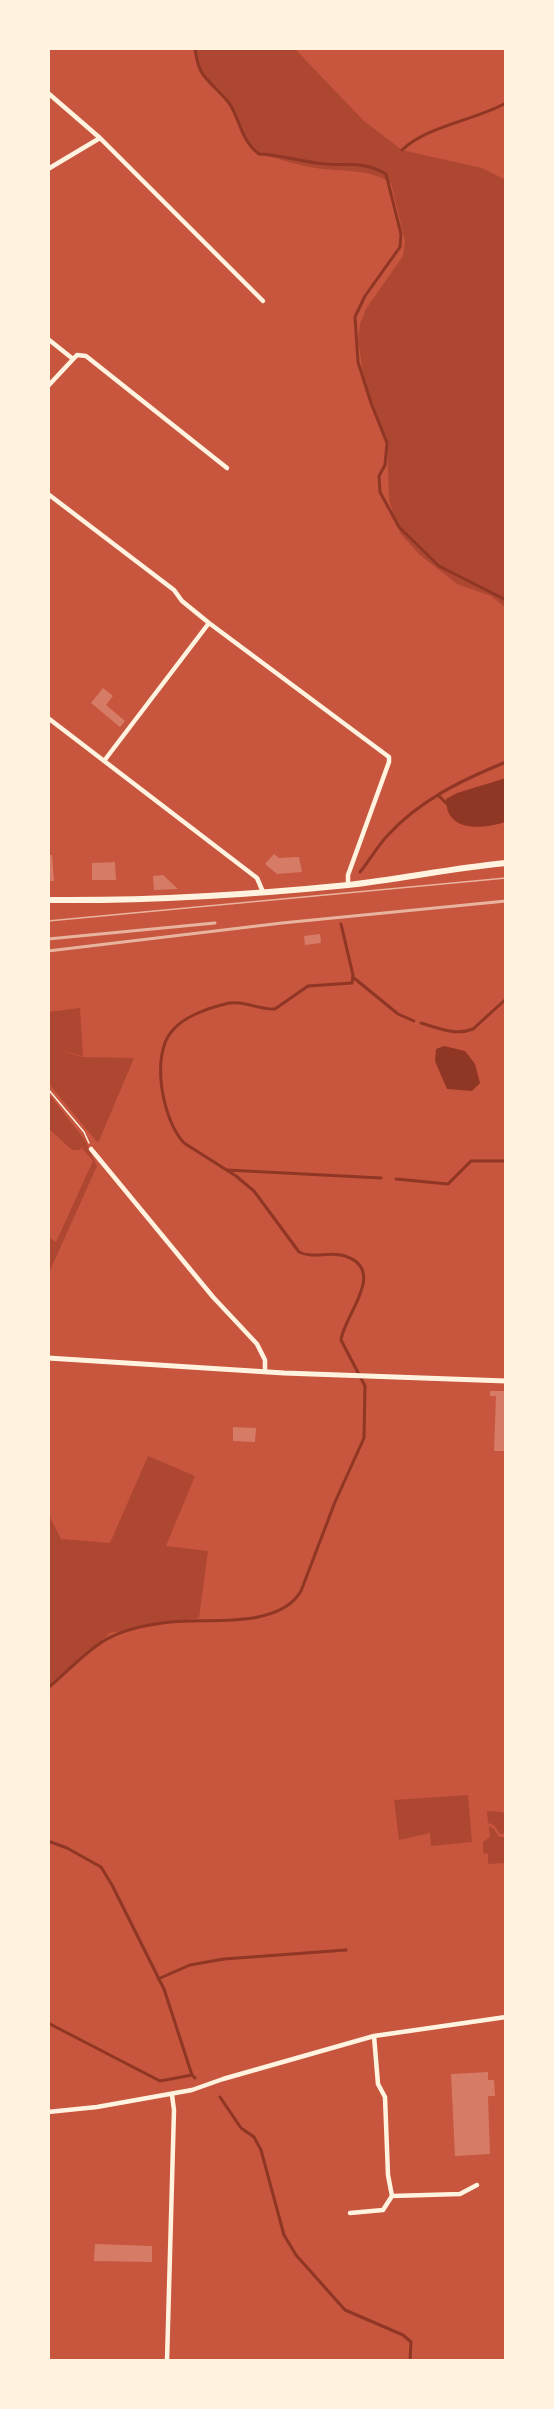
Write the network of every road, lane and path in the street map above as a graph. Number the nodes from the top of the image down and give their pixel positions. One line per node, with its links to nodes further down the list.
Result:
1 (48, 93): 2 (street)
2 (100, 138): 3 (street); 4 (street)
3 (48, 169)
4 (263, 301)
5 (48, 339): 6 (street)
6 (73, 359): 7 (street); 8 (street)
7 (48, 386)
8 (227, 468)
9 (48, 494): 10 (street)
10 (209, 623): 12 (street); 14 (street)
11 (48, 718): 12 (street)
12 (104, 761): 15 (street)
13 (506, 863): 14 (main road)
14 (348, 885): 15 (main road)
15 (263, 892): 16 (main road)
16 (48, 900)
17 (48, 1089): 18 (path)
18 (91, 1149): 20 (street)
19 (48, 1358): 20 (street)
20 (265, 1371): 21 (street)
21 (506, 1381)
22 (506, 2018): 23 (street)
23 (374, 2036): 24 (street); 27 (street)
24 (172, 2095): 25 (street); 29 (street)
25 (48, 2112)
26 (477, 2185): 27 (street)
27 (393, 2196): 28 (street)
28 (350, 2213)
29 (166, 2361)

